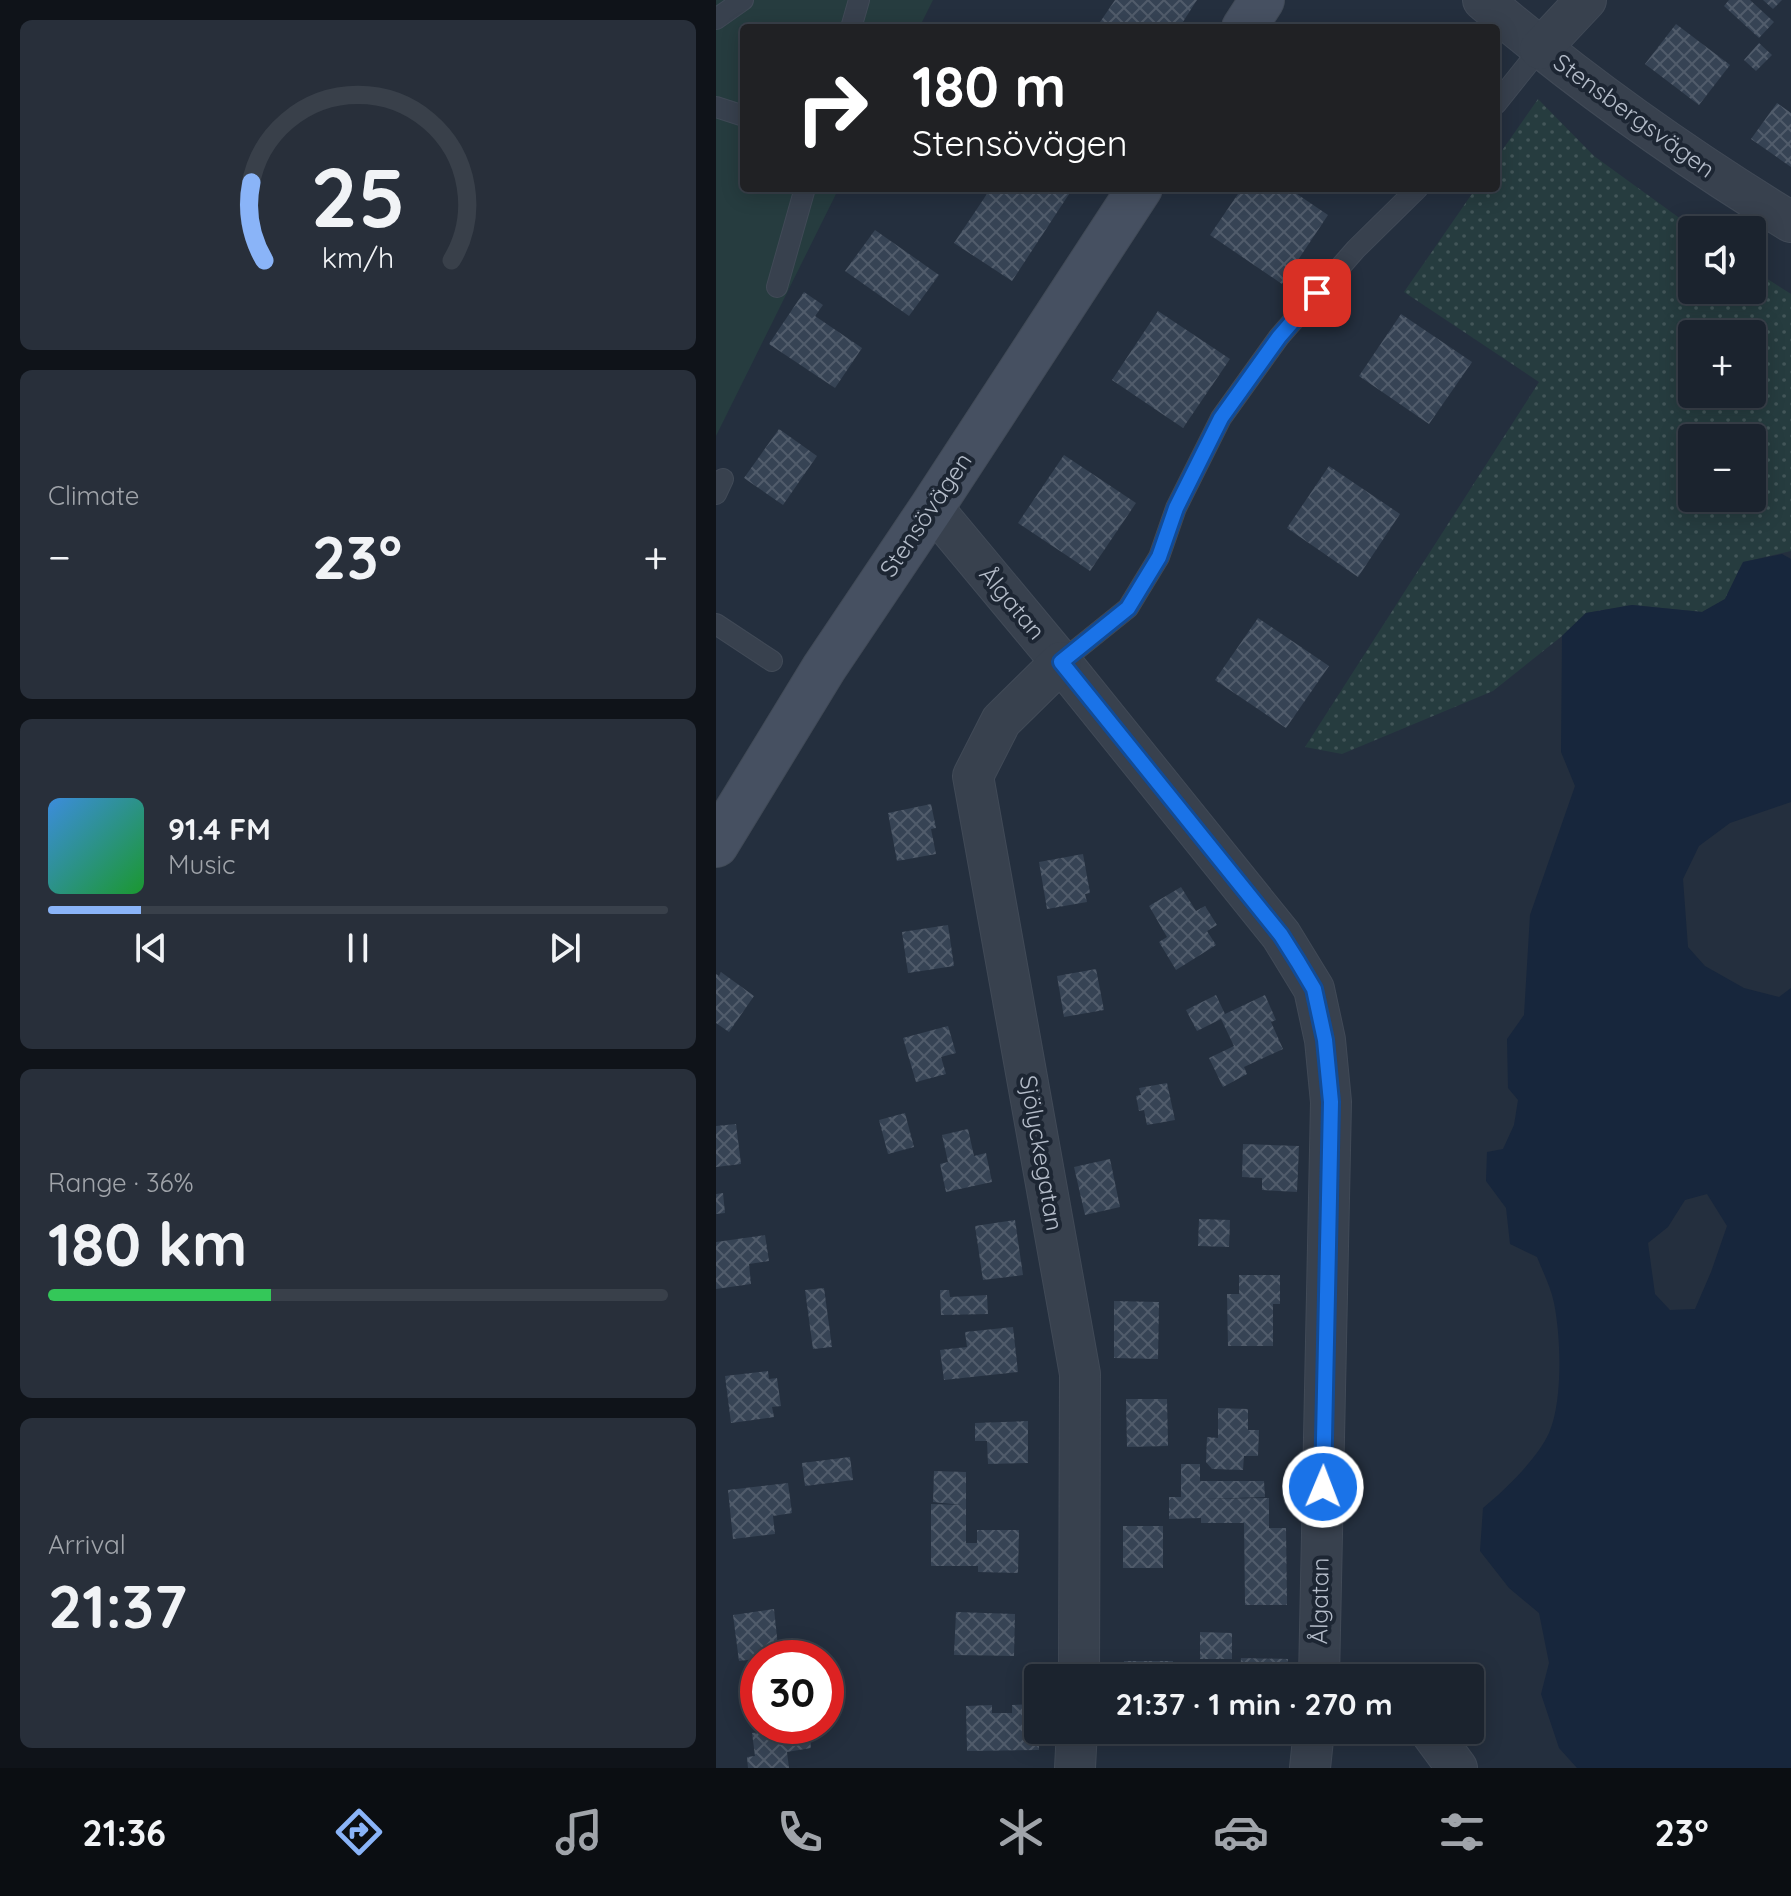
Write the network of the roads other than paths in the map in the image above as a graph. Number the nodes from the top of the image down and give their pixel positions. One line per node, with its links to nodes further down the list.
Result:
1 (743, 0): 6 (lane)
2 (859, 0): 7 (lane)
3 (1262, 0): 8 (street)
4 (1483, 0): 9 (street, Stensbergsvägen)
5 (1586, 0): 9 (street)
6 (716, 19)
7 (852, 24)
8 (1247, 24)
9 (1540, 49): 10 (lane); 16 (street, Stensbergsvägen)
10 (1500, 99)
11 (716, 107): 12 (lane)
12 (740, 115)
13 (804, 192): 17 (lane)
14 (1137, 192): 18 (street, Stensövägen)
15 (1414, 192): 21 (lane)
16 (1791, 222)
17 (777, 287)
18 (932, 507): 21 (street, Ålgatan); 22 (street, Stensövägen)
19 (716, 624): 20 (lane)
20 (772, 661)
21 (1061, 662): 23 (street, Sjölyckegatan); 24 (street, Ålgatan)
22 (716, 845)
23 (1079, 1664)
24 (1327, 1664)
25 (1076, 1744): 28 (street)
26 (1313, 1744): 29 (street)
27 (1439, 1744): 30 (street)
28 (1075, 1768)
29 (1310, 1768)
30 (1457, 1768)

